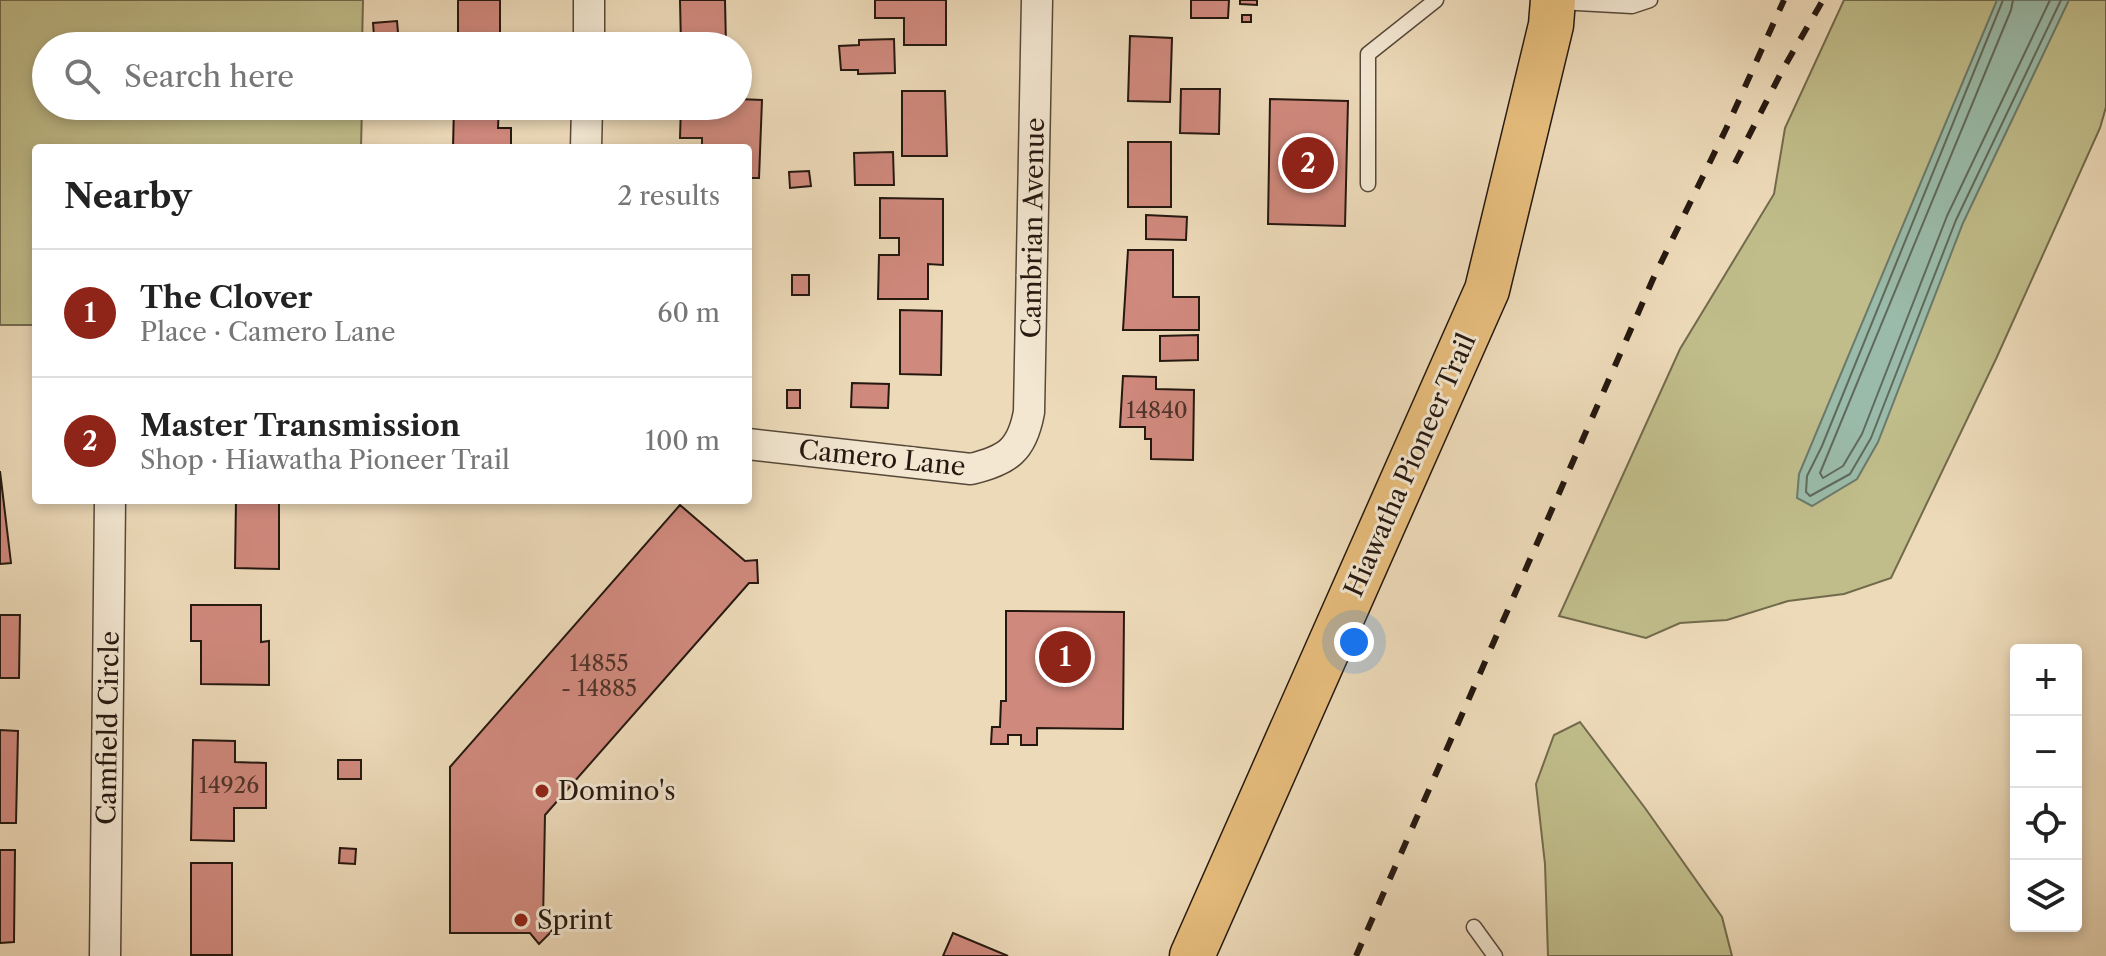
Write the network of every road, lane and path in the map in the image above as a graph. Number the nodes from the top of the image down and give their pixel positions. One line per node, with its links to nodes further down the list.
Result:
1 (589, 0): 6 (street)
2 (1037, 0): 11 (street, Cambrian Avenue)
3 (1436, 0): 9 (lane)
4 (1550, 0): 5 (lane); 15 (main road, Hiawatha Pioneer Trail)
5 (1650, 0)
6 (589, 32)
7 (587, 120): 8 (street)
8 (586, 144)
9 (1368, 184)
10 (752, 444): 11 (street, Camero Lane)
11 (1012, 452)
12 (110, 504): 14 (street, Camfield Circle)
13 (1474, 927): 16 (lane)
14 (105, 956)
15 (1192, 956)
16 (1495, 956)

